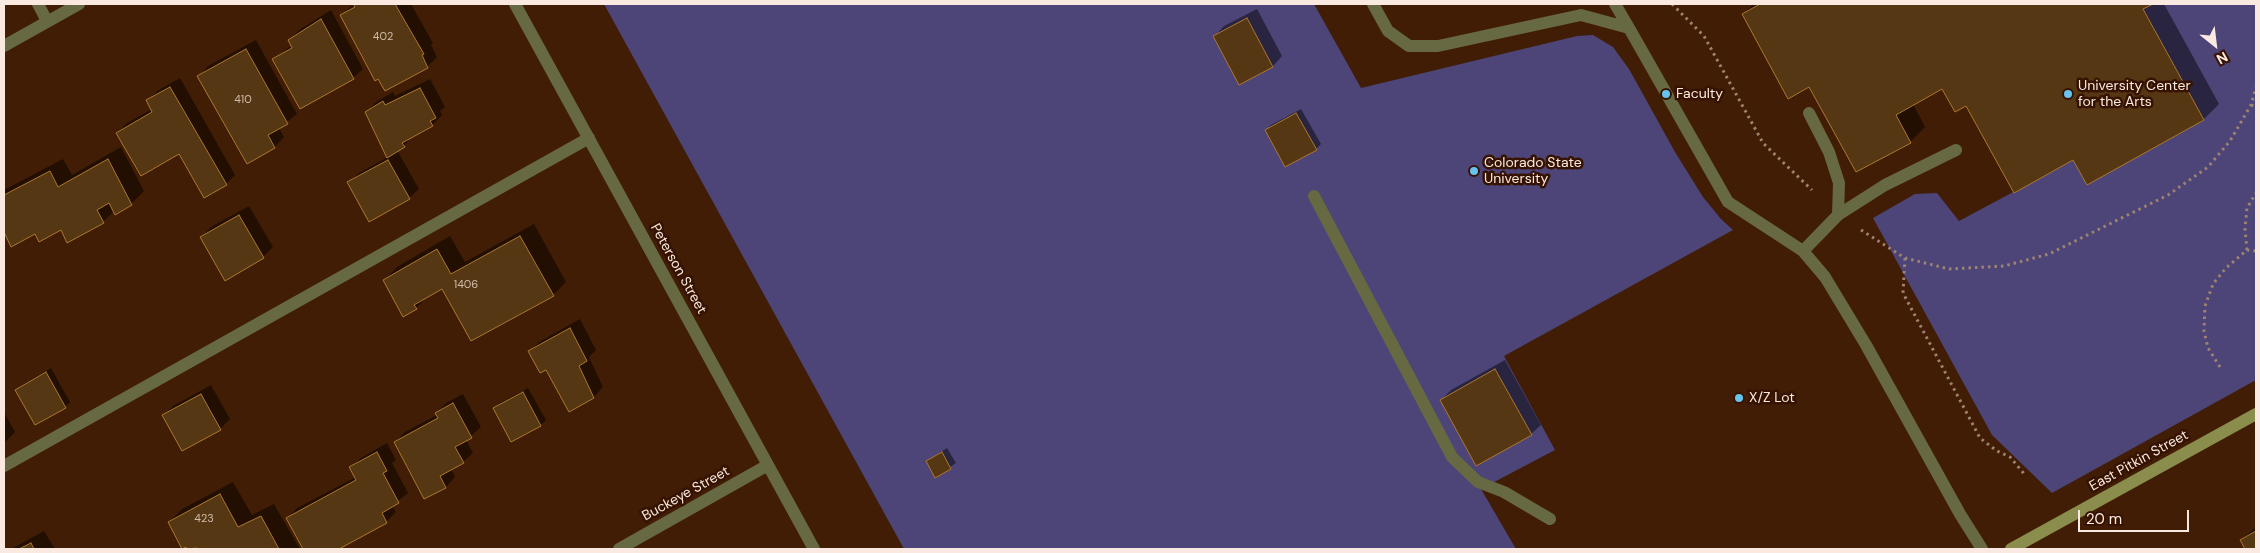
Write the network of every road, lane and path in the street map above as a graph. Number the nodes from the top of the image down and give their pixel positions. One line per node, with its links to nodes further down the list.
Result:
1 (38, 4): 6 (street)
2 (78, 4): 6 (street)
3 (515, 4): 12 (street, Peterson Street)
4 (1373, 4): 7 (street)
5 (1615, 4): 7 (street)
6 (48, 21): 8 (street)
7 (1629, 28): 19 (street)
8 (4, 46)
9 (2251, 105): 10 (path)
10 (2256, 107)
11 (1809, 113): 16 (street)
12 (589, 138): 23 (street, Peterson Street); 24 (street)
13 (1956, 150): 16 (street)
14 (2256, 193): 17 (path)
15 (1314, 196): 26 (street)
16 (1838, 215): 19 (street)
17 (2247, 250): 18 (path); 21 (path)
18 (2256, 250)
19 (1803, 251): 29 (street)
20 (1906, 258): 25 (path)
21 (2220, 367)
22 (2256, 414): 30 (street, East Pitkin Street)
23 (768, 465): 27 (street, Buckeye Street); 28 (street, Peterson Street)
24 (4, 466)
25 (2026, 476)
26 (1550, 518)
27 (619, 549)
28 (814, 549)
29 (1982, 549)
30 (2011, 549)

